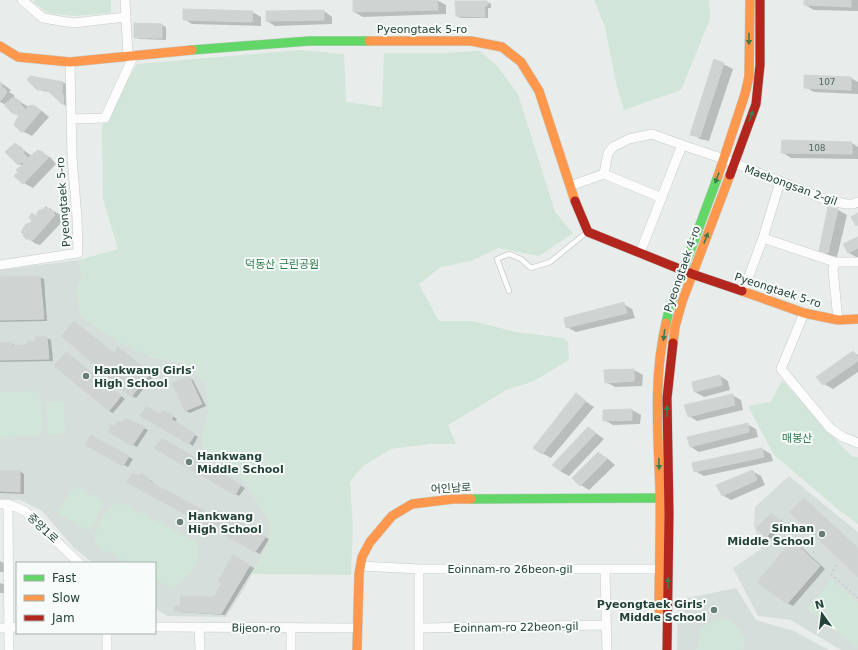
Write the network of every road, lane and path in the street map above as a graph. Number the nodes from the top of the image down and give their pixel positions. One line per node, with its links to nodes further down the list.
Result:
1 (22, 0): 5 (street)
2 (125, 0): 5 (street)
3 (750, 0): 11 (street, Pyeongtaek 4-ro, one-way to 11)
4 (760, 0): 12 (street, Pyeongtaek 4-ro, one-way to 4)
5 (126, 18): 7 (street)
6 (0, 46): 8 (street, Pyeongtaek 5-ro)
7 (131, 56): 8 (street, Pyeongtaek 5-ro); 9 (street); 15 (street, Pyeongtaek 5-ro)
8 (70, 62): 9 (street, Pyeongtaek 5-ro)
9 (72, 119): 23 (street, Pyeongtaek 5-ro)
10 (682, 145): 11 (street, Maebongsan 2-gil); 13 (street, Maebongsan 2-gil); 16 (street)
11 (724, 159): 12 (street, Maebongsan 2-gil); 24 (street, Pyeongtaek 4-ro, one-way to 24)
12 (734, 163): 14 (street, Maebongsan 2-gil); 24 (street, Pyeongtaek 4-ro, one-way to 12)
13 (604, 174): 15 (street); 16 (street)
14 (780, 182): 17 (street, Maebongsan 2-gil); 19 (street)
15 (570, 186): 18 (street, Pyeongtaek 5-ro)
16 (662, 198): 20 (street)
17 (858, 202)
18 (588, 232): 20 (street, Pyeongtaek 5-ro); 25 (lane)
19 (762, 238): 21 (street); 26 (street)
20 (640, 253): 24 (street, Pyeongtaek 5-ro)
21 (835, 262): 22 (street); 29 (street)
22 (858, 262)
23 (0, 265)
24 (688, 272): 26 (street, Pyeongtaek 5-ro); 31 (street, Pyeongtaek 4-ro, one-way to 31); 60 (street, Pyeongtaek 4-ro, one-way to 24)
25 (509, 291)
26 (742, 292): 27 (street, Pyeongtaek 5-ro)
27 (804, 313): 29 (street, Pyeongtaek 5-ro); 30 (street)
28 (858, 319): 29 (street, Pyeongtaek 5-ro)
29 (838, 320)
30 (858, 443)
31 (660, 498): 39 (street, 어인남로); 41 (street, Pyeongtaek 4-ro)
32 (4, 504): 37 (street, 중앙1로); 47 (street)
33 (784, 516): 34 (path)
34 (781, 521)
35 (815, 550): 36 (path)
36 (813, 553)
37 (78, 562)
38 (836, 565): 43 (path)
39 (361, 566): 40 (street, Eoinnam-ro 26beon-gil); 49 (street, 어인남로)
40 (419, 569): 42 (street, Eoinnam-ro 26beon-gil); 50 (street)
41 (659, 569): 42 (street, Eoinnam-ro 26beon-gil); 59 (street, Pyeongtaek 4-ro)
42 (605, 570): 44 (street)
43 (858, 598)
44 (606, 625): 50 (street, Eoinnam-ro 22beon-gil); 58 (street)
45 (156, 627): 46 (street, Bijeon-ro)
46 (200, 627): 48 (street, Bijeon-ro); 54 (street)
47 (9, 628): 52 (street)
48 (290, 628): 49 (street, Bijeon-ro); 55 (street)
49 (357, 628): 56 (street, 어인남로)
50 (420, 628): 57 (street)
51 (107, 634): 53 (street)
52 (9, 650)
53 (108, 650)
54 (200, 650)
55 (291, 650)
56 (357, 650)
57 (419, 650)
58 (607, 650)
59 (658, 650)
60 (667, 650)

